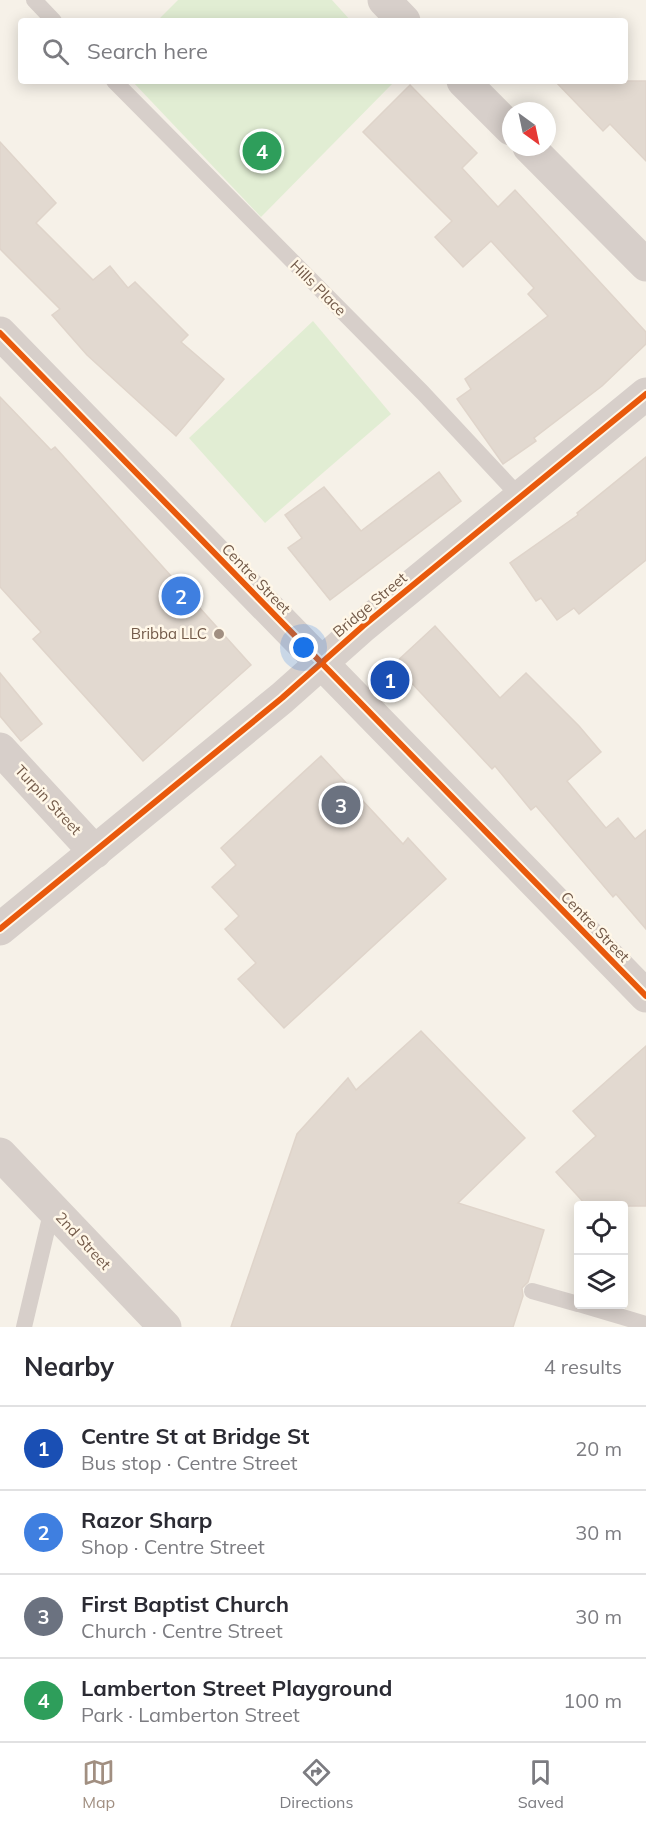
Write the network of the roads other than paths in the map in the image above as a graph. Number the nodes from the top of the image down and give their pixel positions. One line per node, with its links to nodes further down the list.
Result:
1 (33, 0): 3 (lane)
2 (384, 0): 4 (street)
3 (51, 18)
4 (401, 18)
5 (117, 84): 12 (lane, Hills Place)
6 (466, 84): 7 (street)
7 (502, 120)
8 (538, 156): 9 (street)
9 (646, 265)
10 (0, 333): 13 (street, Centre Street)
11 (646, 394): 12 (street, Bridge Street)
12 (520, 497): 13 (street, Bridge Street)
13 (321, 663): 15 (street, Bridge Street); 17 (street, Centre Street)
14 (0, 749): 15 (street, Turpin Street)
15 (95, 852): 16 (street, Bridge Street)
16 (0, 929)
17 (646, 996)
18 (0, 1154): 19 (street, 2nd Street)
19 (52, 1209): 24 (lane); 25 (street, 2nd Street)
20 (532, 1291): 21 (lane)
21 (574, 1303)
22 (596, 1309): 23 (lane)
23 (646, 1324)
24 (24, 1327)
25 (165, 1327)

